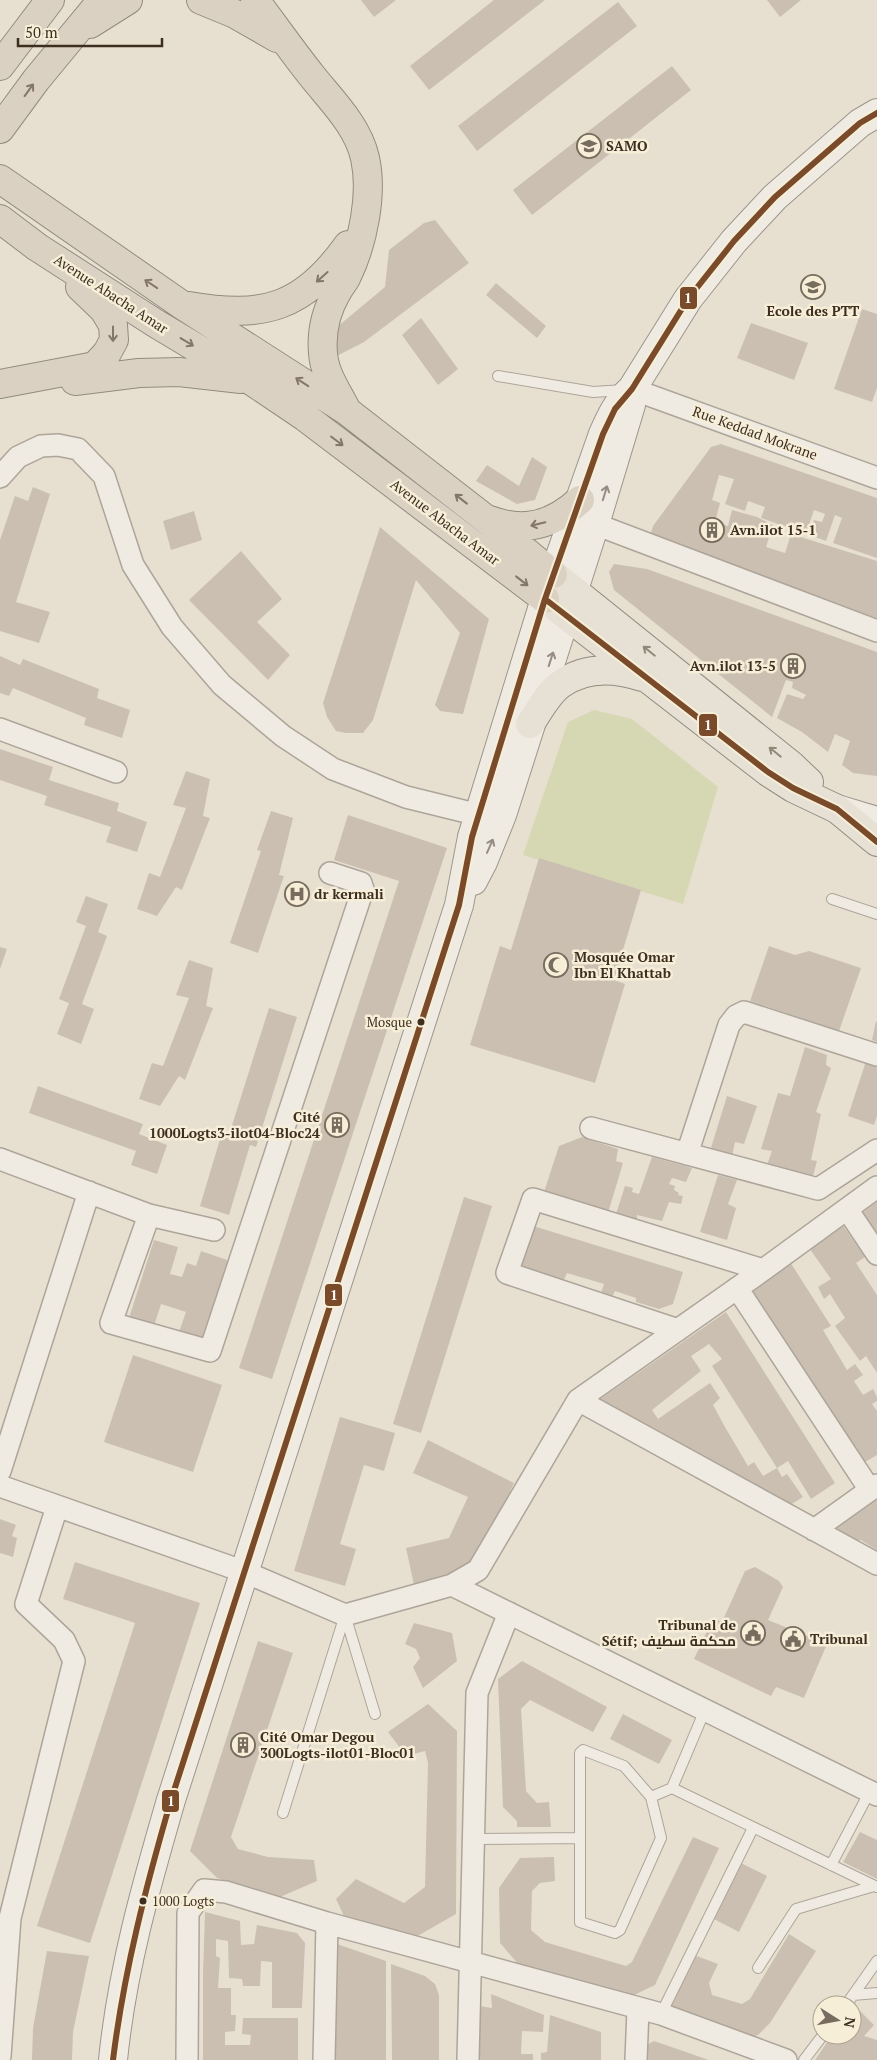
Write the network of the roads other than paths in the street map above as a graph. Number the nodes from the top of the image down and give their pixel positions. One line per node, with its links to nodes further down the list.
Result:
1 (40, 0): 9 (highway)
2 (50, 0): 9 (highway)
3 (102, 0): 7 (highway)
4 (128, 0): 7 (highway)
5 (200, 0): 8 (highway)
6 (255, 0): 8 (highway)
7 (72, 36): 11 (highway, one-way to 7)
8 (286, 43): 14 (highway)
9 (6, 59)
10 (871, 122): 20 (main road)
11 (0, 129)
12 (2, 180): 16 (highway, one-way to 12)
13 (0, 219): 15 (highway, Avenue Abacha Amar)
14 (362, 225): 16 (highway, one-way to 16); 22 (highway)
15 (37, 247): 18 (highway, Avenue Abacha Amar, one-way to 18); 19 (highway, one-way to 19)
16 (182, 305): 22 (highway, one-way to 16)
17 (498, 376): 20 (lane)
18 (250, 380): 21 (highway); 28 (highway, Avenue Abacha Amar, one-way to 28)
19 (0, 384)
20 (632, 389): 24 (street, Rue Keddad Mokrane); 25 (main road); 27 (main road, one-way to 20)
21 (0, 395)
22 (347, 411): 26 (highway, one-way to 22)
23 (0, 477): 35 (street)
24 (877, 478)
25 (580, 500): 26 (highway, one-way to 26); 28 (main road)
26 (486, 519): 28 (highway)
27 (595, 524): 28 (main road); 29 (street)
28 (559, 594): 30 (main road, Avenue Abacha Amar); 31 (main road, one-way to 28); 34 (main road, one-way to 28); 35 (main road)
29 (877, 631)
30 (650, 680): 31 (main road); 34 (main road, Avenue Abacha Amar)
31 (530, 724): 35 (main road)
32 (0, 729): 33 (street)
33 (116, 772)
34 (837, 809): 36 (main road); 37 (main road, Avenue Abacha Amar)
35 (490, 815): 62 (main road)
36 (877, 821)
37 (877, 842)
38 (330, 873): 49 (street)
39 (832, 899): 40 (lane)
40 (877, 914)
41 (877, 1055): 44 (street)
42 (591, 1128): 44 (street)
43 (877, 1150): 44 (street)
44 (687, 1154)
45 (0, 1159): 47 (street)
46 (877, 1187): 48 (street)
47 (89, 1192): 49 (street); 56 (street)
48 (846, 1209): 51 (street); 52 (street)
49 (149, 1215): 50 (street)
50 (214, 1230)
51 (877, 1254)
52 (763, 1270): 53 (street); 54 (street)
53 (737, 1288): 54 (street); 58 (street)
54 (678, 1330): 55 (street)
55 (578, 1400): 60 (street); 63 (street)
56 (0, 1471)
57 (0, 1486): 59 (street)
58 (873, 1487): 60 (street)
59 (57, 1508): 62 (street); 87 (street)
60 (814, 1530): 61 (street)
61 (877, 1564)
62 (245, 1572): 65 (street); 89 (main road)
63 (452, 1585): 64 (street); 65 (street)
64 (509, 1613): 66 (street); 74 (street)
65 (345, 1615): 67 (lane); 71 (lane)
66 (705, 1710): 68 (lane); 69 (street)
67 (376, 1714)
68 (672, 1788): 70 (lane); 72 (lane)
69 (874, 1793): 75 (lane)
70 (651, 1797): 73 (lane); 73 (lane)
71 (283, 1813)
72 (752, 1828): 75 (lane); 85 (lane)
73 (580, 1838): 74 (lane)
74 (473, 1839): 78 (street)
75 (831, 1865): 76 (lane)
76 (875, 1887): 80 (lane)
77 (327, 1923): 78 (street); 90 (street); 91 (street)
78 (471, 1961): 84 (street); 92 (street)
79 (877, 1961): 81 (lane)
80 (758, 1968)
81 (853, 1995)
82 (862, 1995): 83 (lane)
83 (875, 1995)
84 (638, 2009): 85 (street); 93 (street)
85 (661, 2014): 88 (street)
86 (815, 2045): 94 (lane)
87 (0, 2056)
88 (774, 2058)
89 (113, 2060)
90 (187, 2060)
91 (324, 2060)
92 (468, 2060)
93 (636, 2060)
94 (804, 2060)

